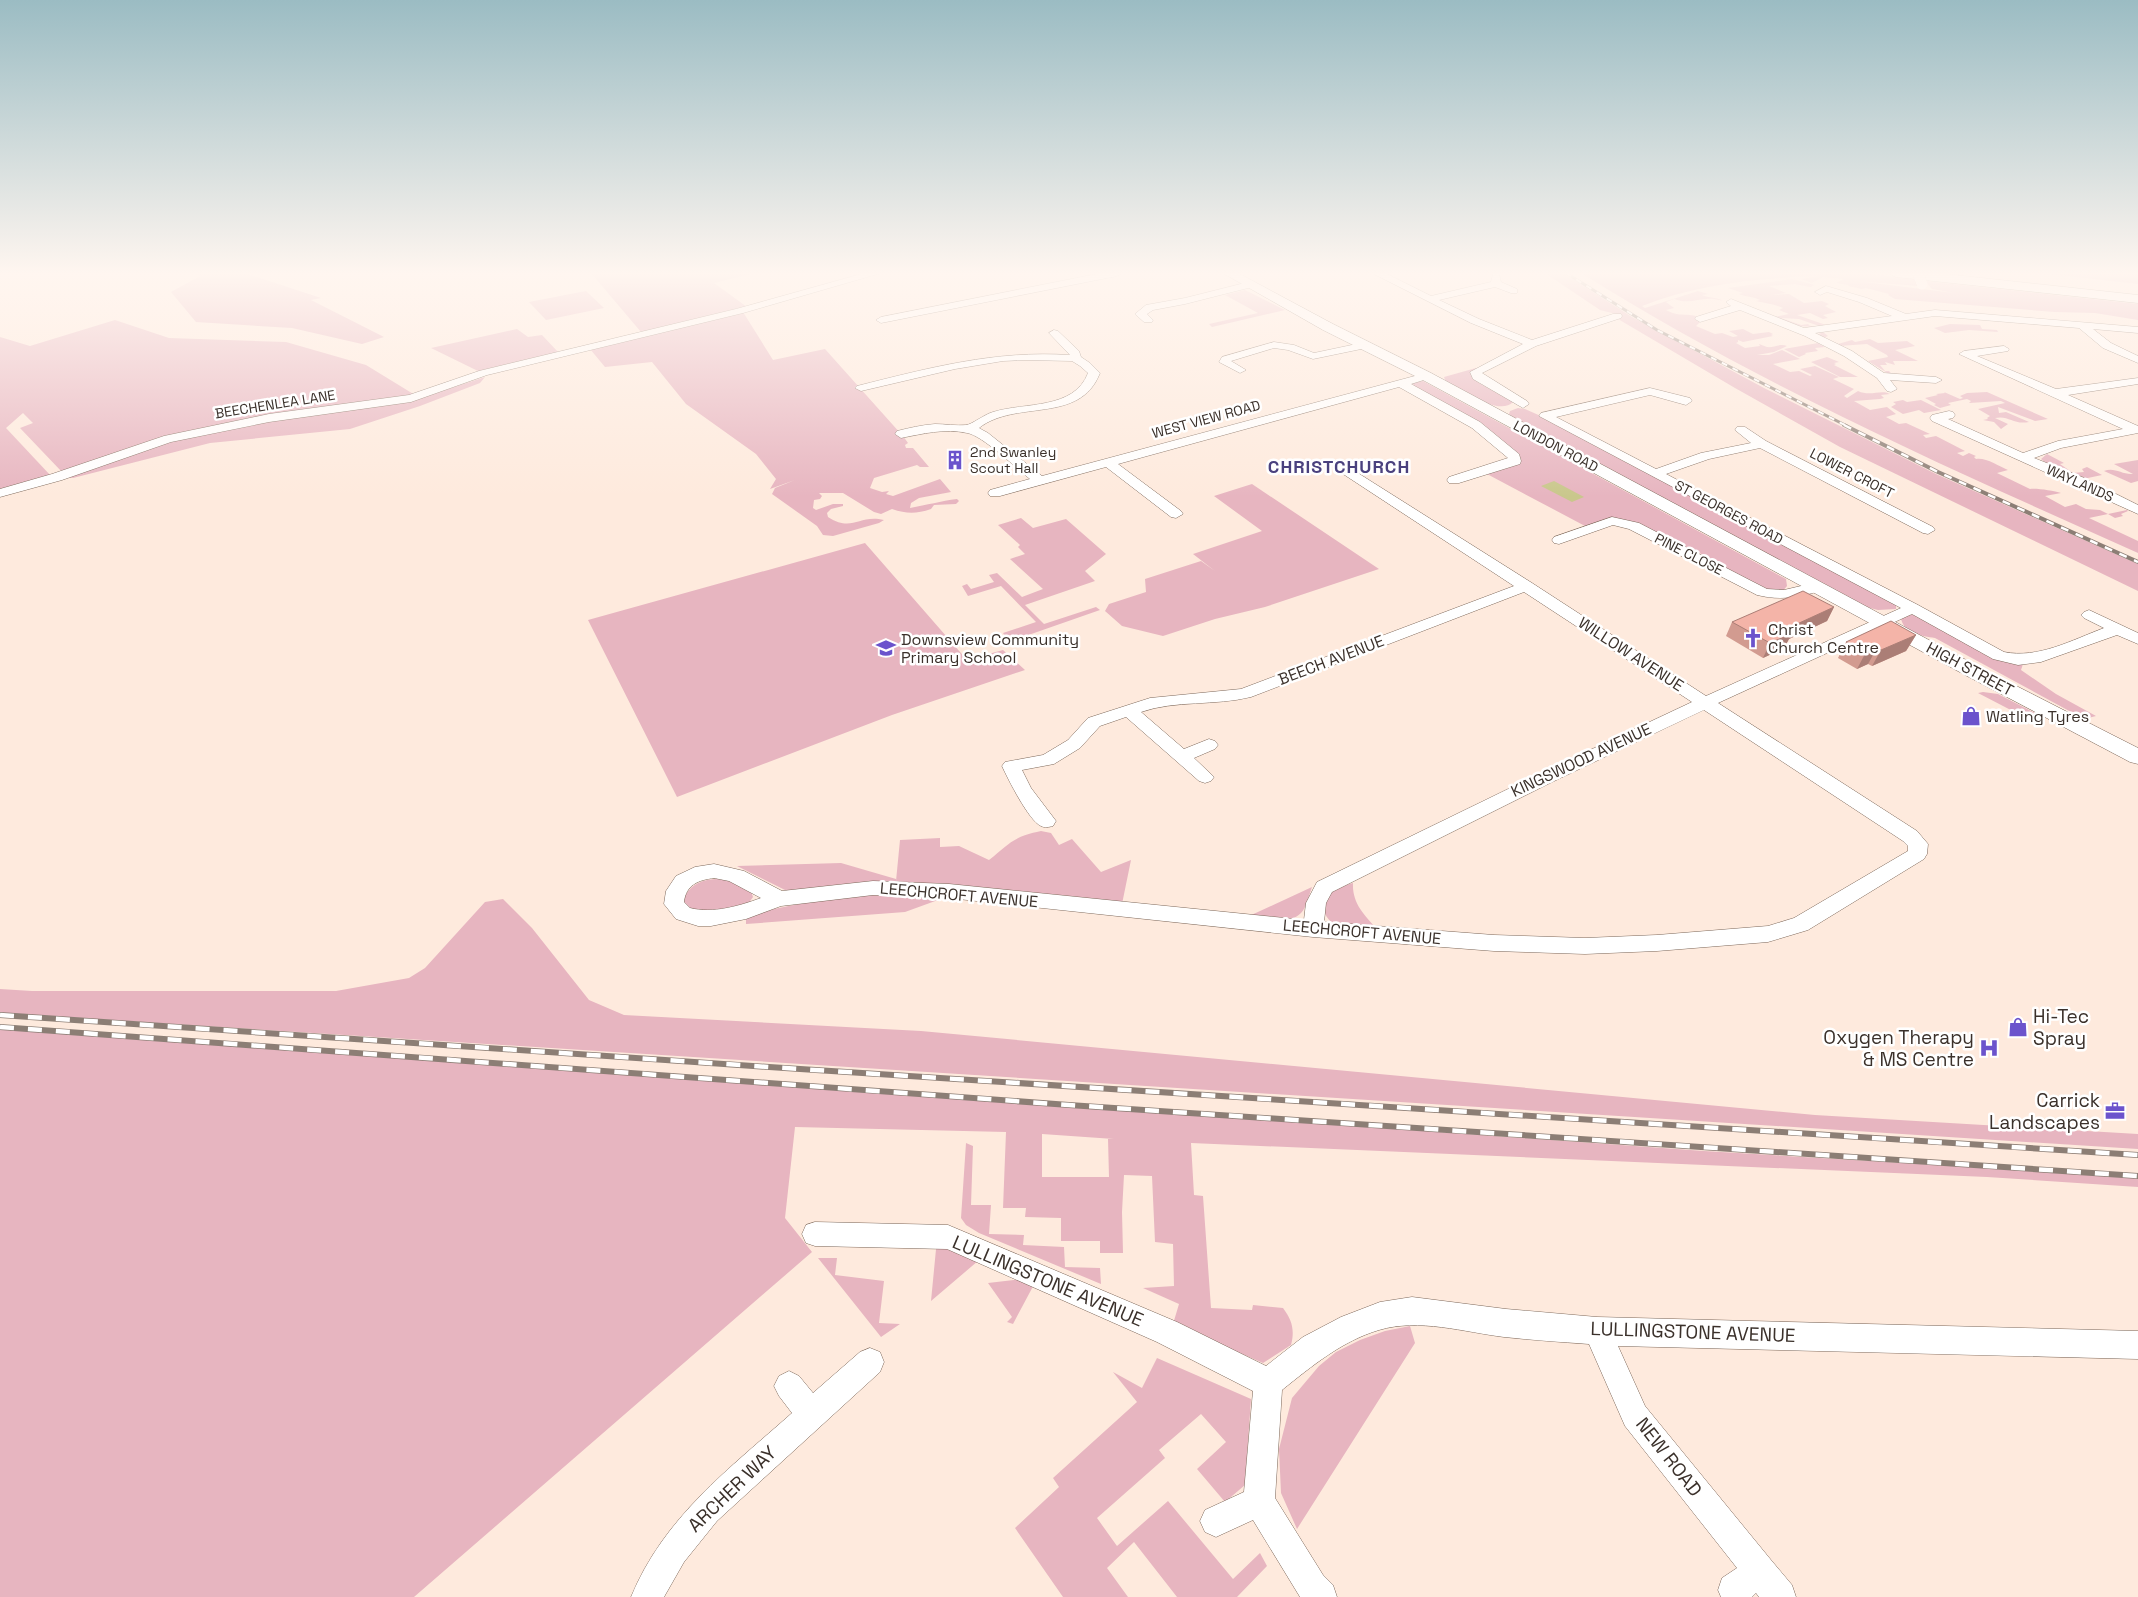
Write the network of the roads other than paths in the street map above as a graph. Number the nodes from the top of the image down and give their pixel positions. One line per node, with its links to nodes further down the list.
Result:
1 (586, 348): 36 (street, BEECHENLEA LANE)
2 (1069, 348): 11 (street)
3 (1265, 348): 13 (street)
4 (1291, 348): 5 (street)
5 (1354, 348)
6 (1371, 348): 14 (main road, LONDON ROAD)
7 (1525, 348): 23 (street)
8 (1834, 348): 15 (street)
9 (2004, 348): 21 (street, WAYLANDS)
10 (2109, 348): 12 (street)
11 (1075, 359): 19 (street); 25 (street)
12 (2138, 360)
13 (1240, 370)
14 (1426, 376): 18 (street, WEST VIEW ROAD); 23 (main road, LONDON ROAD)
15 (1881, 376): 16 (street); 20 (street)
16 (1936, 380)
17 (2138, 380): 21 (street)
18 (1401, 383): 31 (street, WEST VIEW ROAD); 34 (street)
19 (861, 388)
20 (1891, 388)
21 (2055, 393): 26 (street, WAYLANDS)
22 (1686, 401): 33 (street, ST GEORGES ROAD)
23 (1494, 412): 43 (main road, LONDON ROAD)
24 (1949, 415): 30 (street, WAYLANDS)
25 (971, 429): 28 (street); 35 (street)
26 (2137, 429): 30 (street, WAYLANDS)
27 (1741, 430): 29 (street, LOWER CROFT)
28 (901, 434)
29 (1762, 444): 33 (street); 40 (street, LOWER CROFT)
30 (2022, 458): 39 (street, WAYLANDS)
31 (1108, 462): 35 (street, WEST VIEW ROAD); 38 (street)
32 (1342, 466): 42 (street, WILLOW AVENUE)
33 (1657, 473): 44 (street, ST GEORGES ROAD)
34 (1454, 480)
35 (1040, 481): 37 (street, WEST VIEW ROAD)
36 (0, 493)
37 (994, 493)
38 (1176, 514)
39 (2136, 515)
40 (1928, 530)
41 (1559, 540): 43 (street, PINE CLOSE)
42 (1527, 586): 49 (street, WILLOW AVENUE); 50 (street, BEECH AVENUE)
43 (1818, 587): 46 (main road, LONDON ROAD)
44 (1912, 608): 46 (street); 47 (street, ST GEORGES ROAD)
45 (2089, 615): 47 (street)
46 (1882, 622): 49 (street, KINGSWOOD AVENUE); 53 (main road, HIGH STREET)
47 (2117, 629): 48 (street)
48 (2138, 639)
49 (1705, 702): 56 (street, WILLOW AVENUE); 58 (street, KINGSWOOD AVENUE)
50 (1129, 711): 52 (street); 55 (street, BEECH AVENUE)
51 (1209, 745): 52 (street)
52 (1181, 757): 54 (street)
53 (2138, 757)
54 (1205, 777)
55 (1046, 821)
56 (1918, 844): 58 (street, LEECHCROFT AVENUE)
57 (779, 898): 58 (street, LEECHCROFT AVENUE)
58 (1313, 930)
59 (815, 1234): 63 (street, LULLINGSTONE AVENUE)
60 (1597, 1331): 61 (street, LULLINGSTONE AVENUE); 63 (street, LULLINGSTONE AVENUE); 68 (street, NEW ROAD)
61 (2138, 1345)
62 (870, 1362): 65 (street, ARCHER WAY)
63 (1268, 1383): 66 (street)
64 (789, 1386): 65 (street)
65 (812, 1415): 70 (street, ARCHER WAY)
66 (1259, 1501): 67 (street); 71 (street)
67 (1216, 1521)
68 (1760, 1571): 69 (street); 72 (street, NEW ROAD)
69 (1734, 1590)
70 (647, 1597)
71 (1321, 1597)
72 (1780, 1597)

